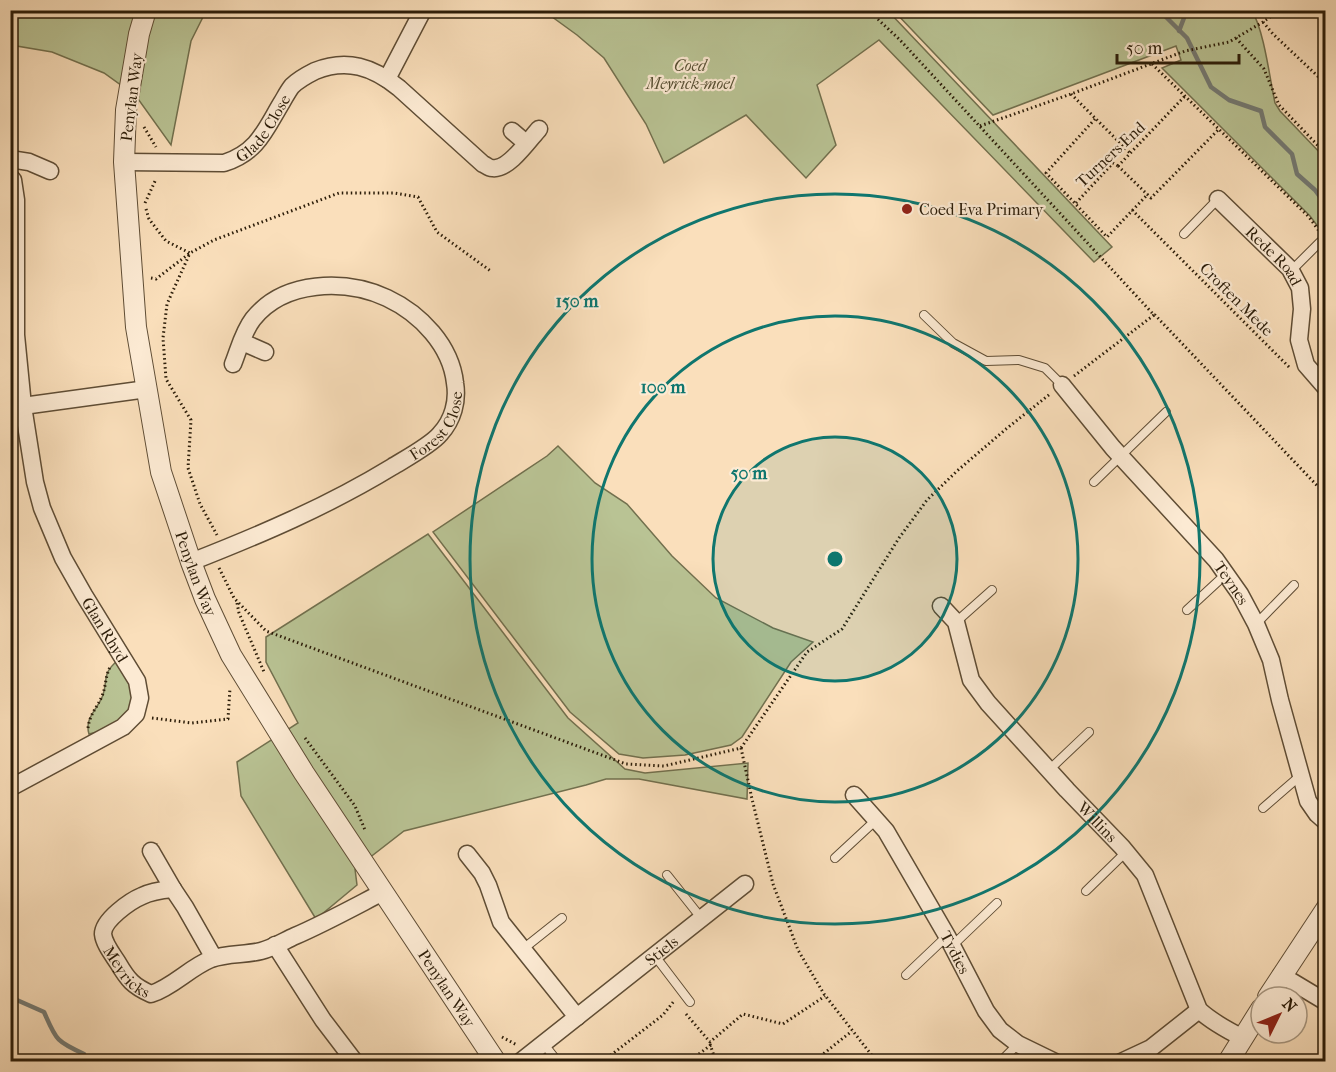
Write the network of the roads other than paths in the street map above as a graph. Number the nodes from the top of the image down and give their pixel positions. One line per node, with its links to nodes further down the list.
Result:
1 (146, 10): 8 (street, Penylan Way)
2 (423, 10): 3 (street)
3 (387, 79): 6 (street, Glade Close); 8 (street, Glade Close)
4 (539, 129): 6 (street, Glade Close)
5 (512, 131): 6 (street)
6 (526, 143)
7 (10, 159): 9 (street)
8 (124, 162): 21 (street, Penylan Way)
9 (50, 171)
10 (10, 177): 22 (street, Glan Rhyd)
11 (1218, 199): 12 (lane); 14 (street, Rede Road)
12 (1184, 234)
13 (1321, 238): 14 (lane)
14 (1291, 271): 20 (street, Rede Road)
15 (924, 315): 19 (lane)
16 (242, 342): 17 (street); 18 (street, Forest Close); 26 (street, Forest Close)
17 (265, 352)
18 (233, 364)
19 (1062, 385): 24 (street, Teynes)
20 (1326, 388)
21 (147, 389): 22 (street); 26 (street, Penylan Way)
22 (23, 406): 37 (street, Glan Rhyd)
23 (1166, 412): 24 (lane)
24 (1120, 456): 25 (lane); 27 (street, Teynes)
25 (1094, 482)
26 (191, 562): 50 (street, Penylan Way)
27 (1226, 574): 31 (lane); 33 (street, Teynes)
28 (1294, 585): 33 (lane)
29 (992, 590): 32 (lane)
30 (941, 606): 32 (street, Willins)
31 (1187, 610)
32 (956, 622): 35 (street, Willins)
33 (1256, 624): 36 (street, Teynes)
34 (1089, 732): 35 (lane)
35 (1049, 770): 43 (street, Willins)
36 (1301, 775): 39 (lane); 41 (street, Teynes)
37 (10, 788)
38 (854, 795): 40 (street, Tydies)
39 (1263, 808)
40 (876, 820): 45 (lane); 55 (street, Tydies)
41 (1326, 822)
42 (151, 851): 48 (street)
43 (1126, 852): 49 (lane); 65 (street, Willins)
44 (467, 854): 57 (street)
45 (835, 858)
46 (667, 875): 54 (lane)
47 (745, 884): 54 (street, Stiels)
48 (173, 889): 59 (street); 59 (street, Meyricks)
49 (1086, 891)
50 (382, 892): 56 (street, Meyricks); 73 (street, Penylan Way)
51 (997, 903): 55 (lane)
52 (1326, 909): 61 (street)
53 (562, 918): 57 (lane)
54 (702, 919): 58 (street, Stiels)
55 (949, 941): 60 (lane); 70 (street, Tydies)
56 (275, 945): 59 (street, Meyricks); 72 (street)
57 (523, 950): 66 (street)
58 (655, 956): 63 (lane); 66 (street, Stiels)
59 (214, 958)
60 (906, 975)
61 (1281, 975): 62 (street); 64 (street)
62 (1275, 985)
63 (686, 996)
64 (1326, 1002)
65 (1199, 1010): 68 (street); 77 (street)
66 (577, 1017): 69 (street, Stiels)
67 (1249, 1028): 68 (street)
68 (1243, 1038): 78 (street)
69 (543, 1043): 71 (street, Stiels); 74 (lane)
70 (1018, 1044): 75 (lane); 76 (street, Tydies)
71 (522, 1059)
72 (355, 1062)
73 (495, 1062)
74 (558, 1062)
75 (1000, 1062)
76 (1055, 1062)
77 (1121, 1062)
78 (1228, 1062)

